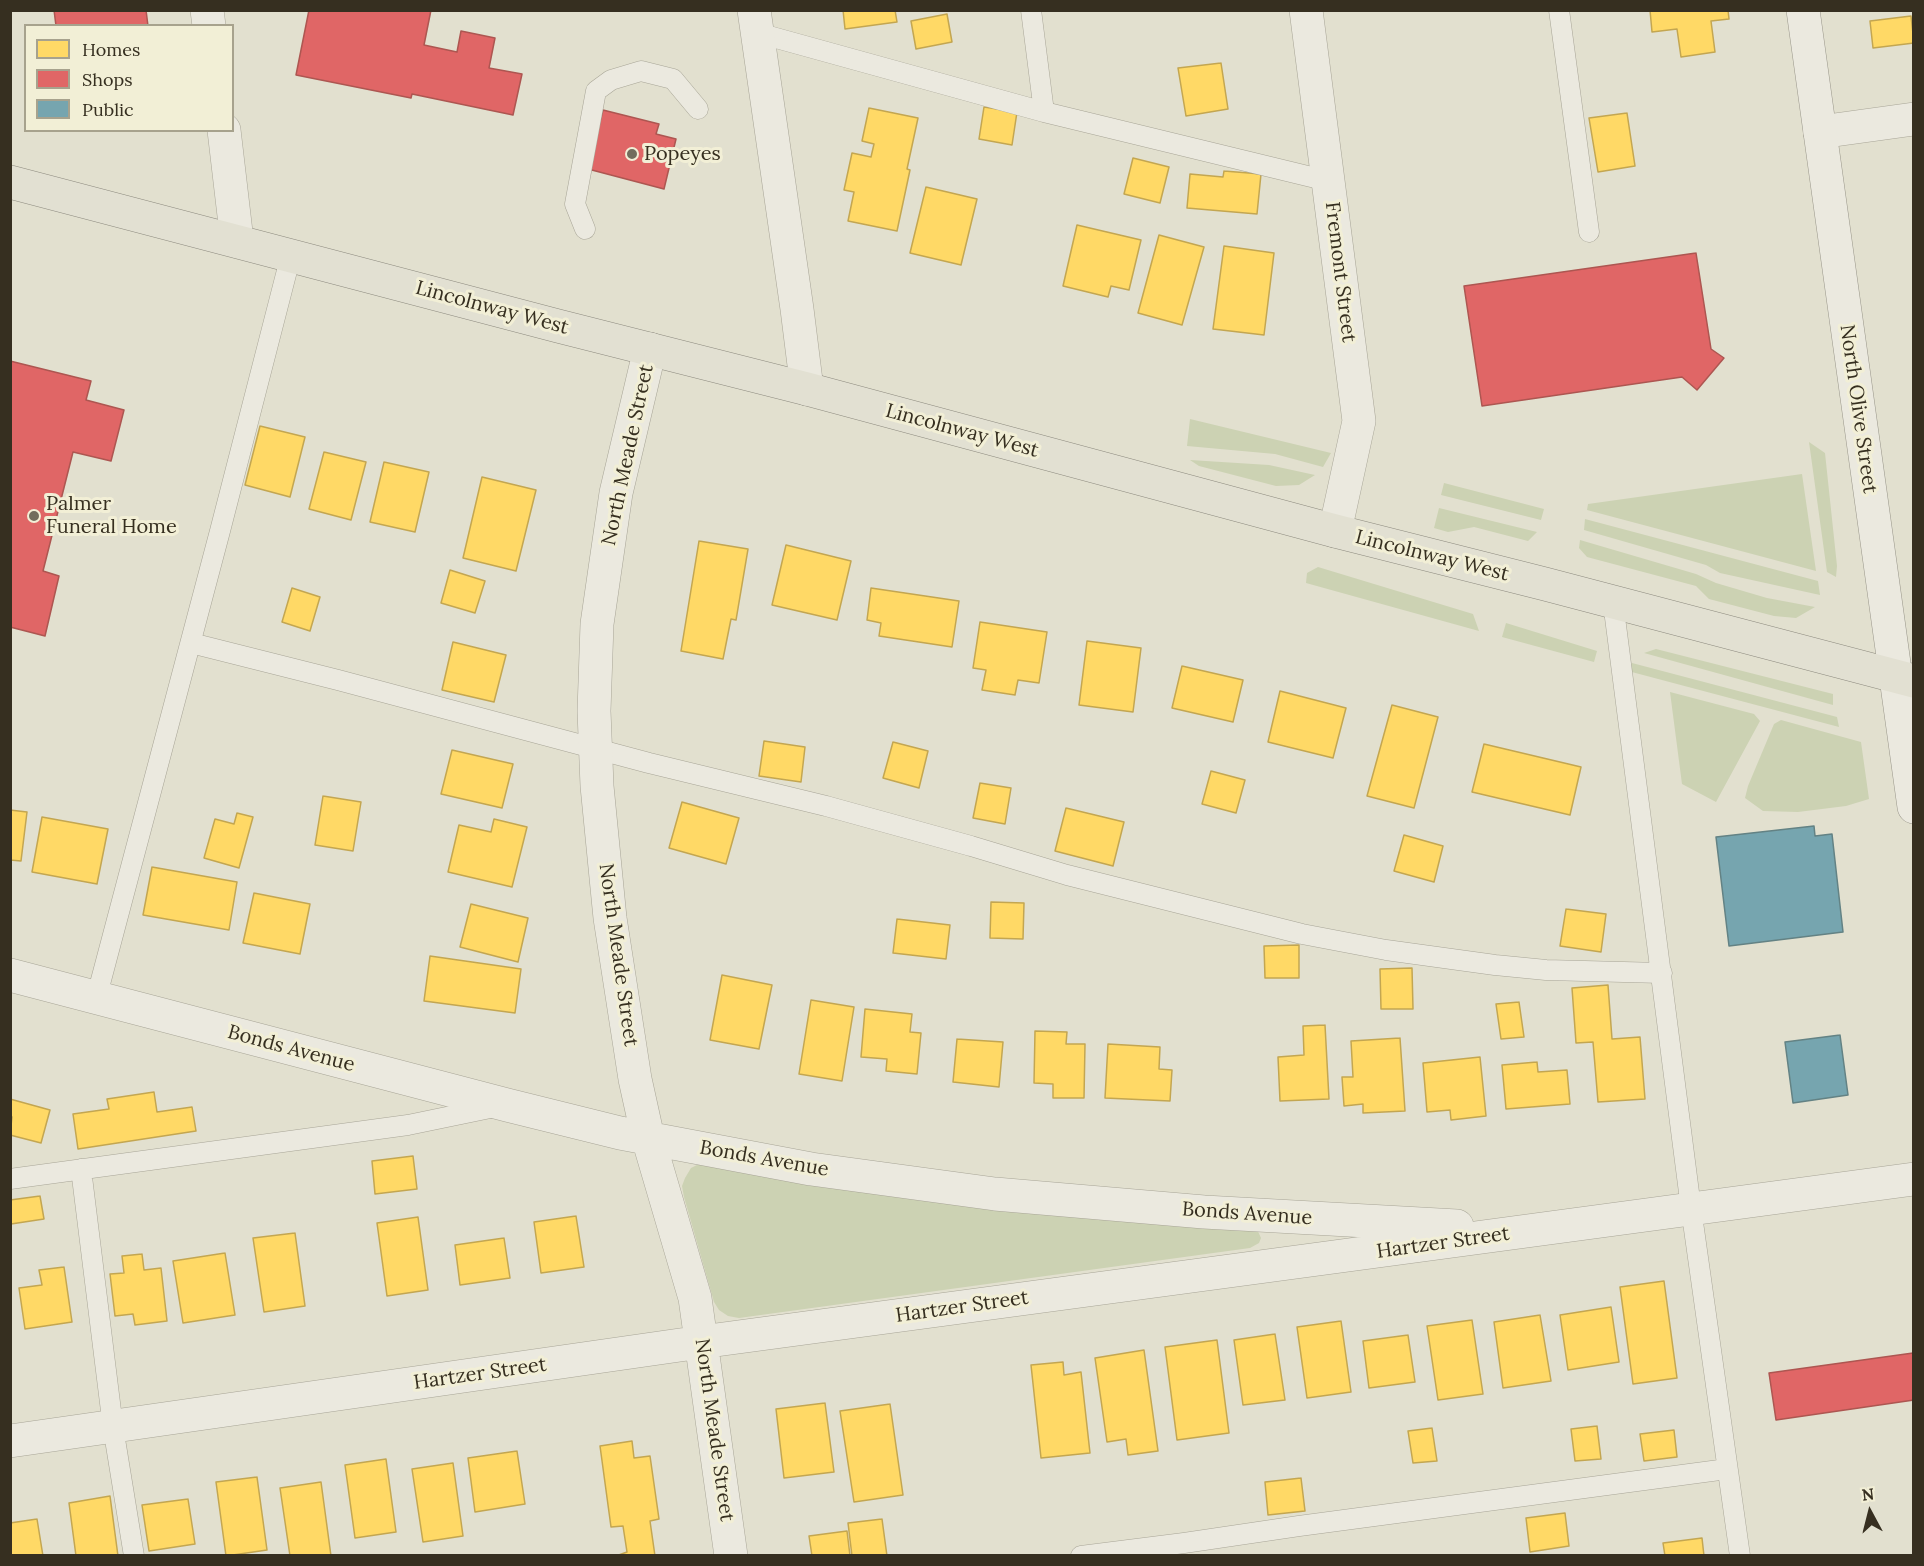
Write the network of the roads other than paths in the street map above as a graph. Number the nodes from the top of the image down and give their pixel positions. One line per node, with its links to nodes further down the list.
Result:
1 (1031, 10): 7 (lane)
2 (1306, 10): 11 (street, Fremont Street)
3 (1559, 10): 14 (lane)
4 (1803, 10): 10 (street, North Olive Street)
5 (756, 22): 7 (lane); 18 (street)
6 (698, 109): 13 (lane)
7 (1044, 112): 11 (lane)
8 (1914, 119): 10 (street)
9 (224, 132): 15 (street)
10 (1820, 132): 22 (street, North Olive Street)
11 (1328, 181): 19 (street, Fremont Street)
12 (10, 182): 15 (main road, Lincolnway West)
13 (585, 229)
14 (1589, 232)
15 (237, 241): 16 (main road, Lincolnway West)
16 (291, 255): 17 (main road, Lincolnway West); 21 (lane)
17 (650, 349): 18 (main road, Lincolnway West); 23 (street, North Meade Street)
18 (807, 389): 19 (main road, Lincolnway West)
19 (1335, 531): 20 (main road, Lincolnway West)
20 (1613, 602): 22 (main road, Lincolnway West); 25 (lane)
21 (191, 643): 23 (lane); 27 (lane)
22 (1905, 678): 24 (street, North Olive Street)
23 (595, 749): 25 (lane); 29 (street, North Meade Street)
24 (1914, 807)
25 (1662, 973): 33 (lane)
26 (10, 975): 27 (street, Bonds Avenue)
27 (96, 999): 28 (street, Bonds Avenue)
28 (507, 1105): 29 (street, Bonds Avenue); 30 (lane)
29 (648, 1138): 34 (street, Bonds Avenue); 35 (street, North Meade Street)
30 (81, 1169): 31 (lane); 36 (lane)
31 (10, 1179)
32 (1914, 1179): 33 (street, Hartzer Street)
33 (1691, 1208): 34 (street, Hartzer Street); 38 (lane)
34 (1537, 1230): 35 (street, Hartzer Street)
35 (701, 1342): 36 (street, Hartzer Street); 40 (street, North Meade Street)
36 (113, 1427): 37 (street, Hartzer Street); 39 (lane)
37 (10, 1441)
38 (1727, 1469): 41 (lane); 42 (lane)
39 (134, 1556)
40 (731, 1556)
41 (1081, 1556)
42 (1740, 1556)

